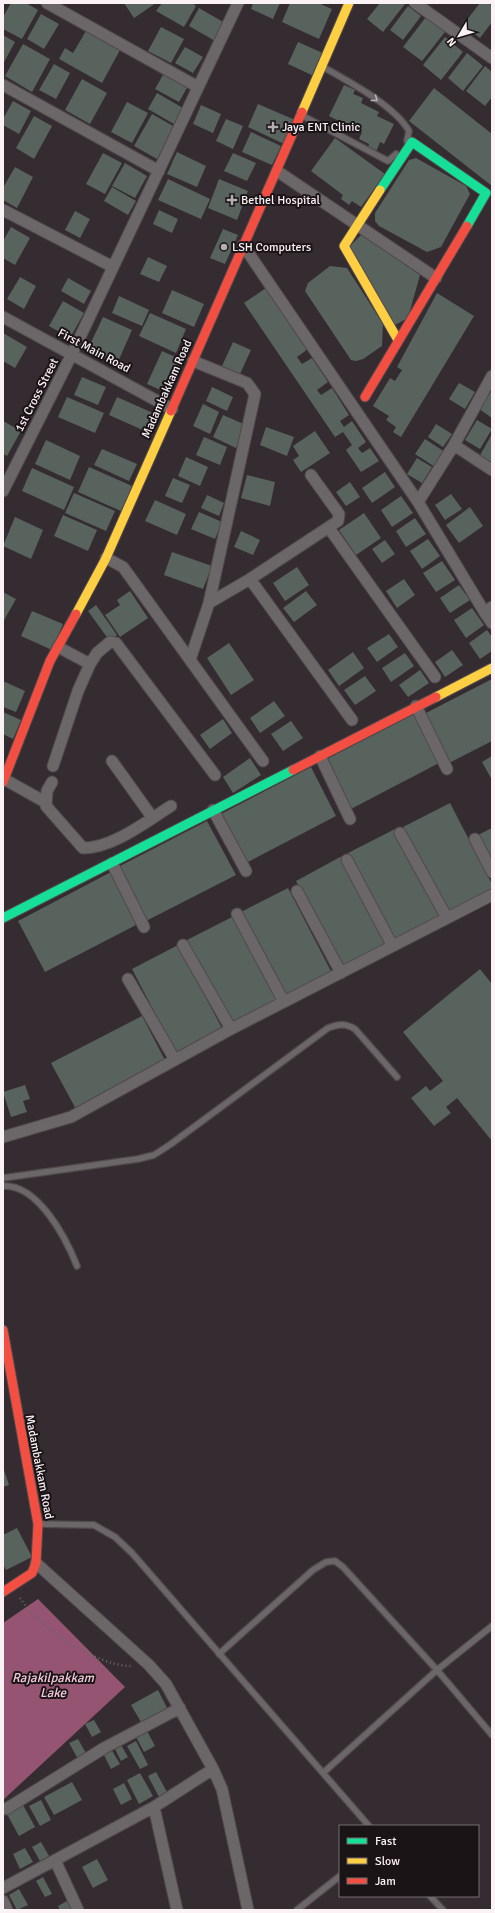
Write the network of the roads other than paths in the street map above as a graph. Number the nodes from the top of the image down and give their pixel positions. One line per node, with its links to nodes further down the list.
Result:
1 (238, 3): 8 (street, 1st Cross Street)
2 (415, 3): 5 (street)
3 (55, 5): 8 (street)
4 (344, 5): 6 (street, Madambakkam Road)
5 (492, 58)
6 (322, 66): 9 (street, Madambakkam Road); 9 (lane, one-way to 9)
7 (3, 85): 11 (street)
8 (198, 87): 11 (street, 1st Cross Street)
9 (301, 115): 10 (street, Madambakkam Road)
10 (277, 170): 14 (street); 15 (street, Madambakkam Road)
11 (159, 171): 16 (street, 1st Cross Street)
12 (489, 195): 14 (street); 17 (street)
13 (3, 210): 16 (street)
14 (358, 225): 17 (street); 19 (street)
15 (243, 245): 21 (street, Madambakkam Road); 29 (street)
16 (113, 267): 20 (street, 1st Cross Street)
17 (436, 278): 19 (street)
18 (3, 318): 20 (street, First Main Road)
19 (398, 340): 23 (street)
20 (72, 354): 24 (street, First Main Road); 28 (street, 1st Cross Street)
21 (193, 361): 24 (street, Madambakkam Road); 33 (street)
22 (492, 376): 25 (street)
23 (365, 397)
24 (172, 409): 31 (street, Madambakkam Road)
25 (454, 445): 26 (street); 29 (street)
26 (492, 470)
27 (311, 475): 30 (street)
28 (3, 491)
29 (418, 502): 34 (street)
30 (329, 528): 32 (street); 40 (street)
31 (106, 558): 36 (street, Madambakkam Road); 37 (street)
32 (250, 579): 33 (street); 42 (street)
33 (209, 602): 37 (street)
34 (488, 610): 35 (street)
35 (492, 623)
36 (58, 647): 38 (street); 49 (street, Madambakkam Road)
37 (190, 660): 45 (street)
38 (90, 664): 46 (street); 48 (street)
39 (492, 668): 41 (street)
40 (436, 677)
41 (416, 706): 43 (street); 47 (street)
42 (352, 720)
43 (320, 756): 53 (street); 55 (street)
44 (112, 761): 54 (street)
45 (263, 761)
46 (53, 766)
47 (447, 769)
48 (215, 775)
49 (4, 781): 51 (street)
50 (52, 782): 51 (street)
51 (45, 802): 54 (street)
52 (171, 806): 54 (street)
53 (214, 810): 59 (street); 60 (street)
54 (152, 817)
55 (350, 819)
56 (400, 833): 66 (street)
57 (475, 839): 61 (street)
58 (347, 860): 69 (street)
59 (112, 863): 65 (street); 67 (street)
60 (246, 871)
61 (492, 872)
62 (297, 891): 70 (street)
63 (492, 895): 66 (street)
64 (237, 914): 72 (street)
65 (3, 918)
66 (447, 918): 69 (street)
67 (144, 927)
68 (183, 945): 73 (street)
69 (392, 945): 70 (street)
70 (341, 973): 72 (street)
71 (128, 978): 74 (street)
72 (284, 1002): 73 (street)
73 (231, 1029): 74 (street)
74 (175, 1060): 76 (street)
75 (398, 1077): 77 (lane)
76 (3, 1137)
77 (3, 1178)
78 (3, 1186): 79 (lane)
79 (77, 1266)
80 (3, 1330): 81 (street, Madambakkam Road)
81 (38, 1524): 82 (street, Madambakkam Road); 85 (lane)
82 (36, 1563): 83 (street); 87 (street)
83 (3, 1592)
84 (492, 1626): 86 (lane)
85 (219, 1654): 86 (lane); 90 (lane)
86 (437, 1670): 88 (lane); 90 (lane)
87 (180, 1708): 89 (street); 92 (street)
88 (492, 1735)
89 (214, 1769): 91 (street); 102 (street)
90 (323, 1773): 93 (lane)
91 (154, 1808): 94 (street); 101 (street)
92 (6, 1809)
93 (368, 1825)
94 (55, 1860): 96 (street); 100 (street)
95 (339, 1877): 103 (lane)
96 (3, 1888)
97 (431, 1897): 104 (lane)
98 (3, 1901): 99 (street)
99 (7, 1910)
100 (78, 1910)
101 (177, 1910)
102 (248, 1910)
103 (297, 1910)
104 (443, 1910)

